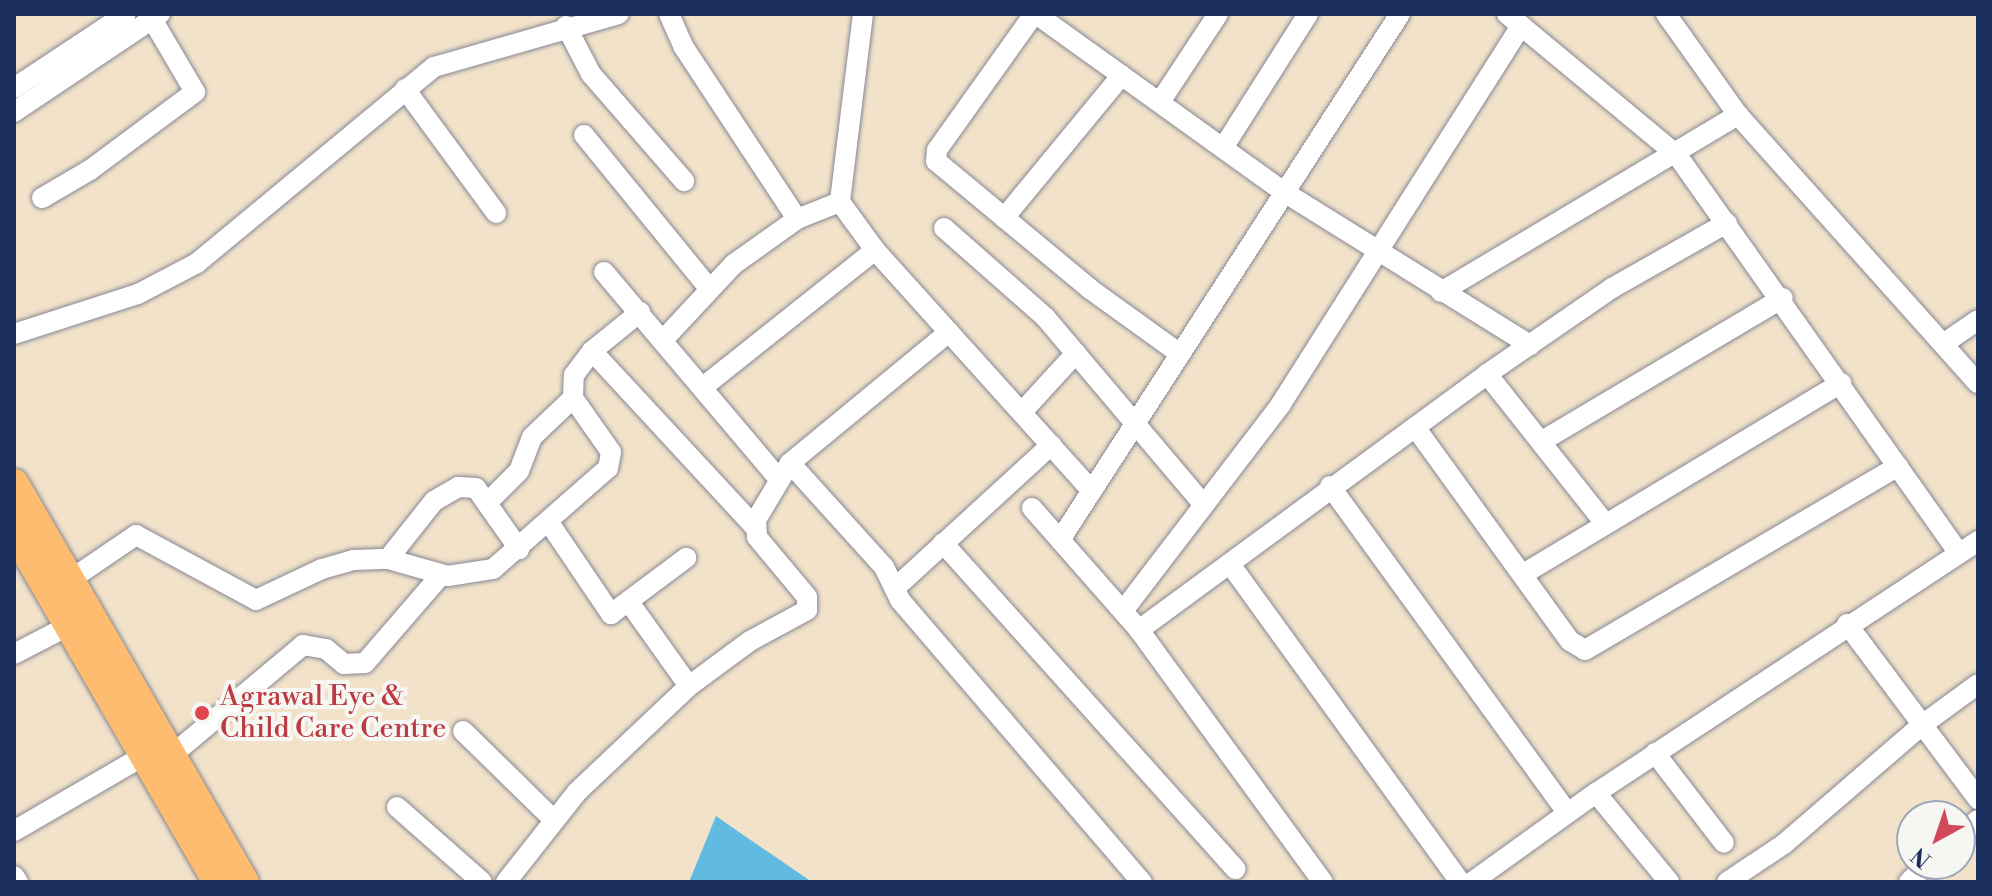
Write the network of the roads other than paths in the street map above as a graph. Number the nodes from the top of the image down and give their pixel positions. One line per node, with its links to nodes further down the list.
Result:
1 (126, 14): 14 (street)
2 (619, 14): 12 (street)
3 (669, 14): 28 (street)
4 (863, 14): 25 (street)
5 (1035, 14): 13 (street); 27 (street)
6 (1218, 14): 16 (street)
7 (1308, 14): 20 (street)
8 (1400, 14): 23 (street)
9 (1666, 14): 18 (street)
10 (156, 17): 17 (street); 24 (street)
11 (1514, 20): 21 (street); 32 (street)
12 (566, 26): 15 (street); 22 (street)
13 (1122, 75): 16 (street); 27 (street)
14 (14, 88)
15 (405, 89): 26 (street); 40 (street)
16 (1160, 102): 20 (street)
17 (14, 112)
18 (1738, 115): 21 (street); 42 (street)
19 (584, 135): 34 (street)
20 (1223, 148): 23 (street)
21 (1677, 155): 29 (street); 35 (street)
22 (684, 181)
23 (1284, 192): 32 (street); 46 (street)
24 (42, 198)
25 (840, 202): 28 (street); 31 (street)
26 (496, 213)
27 (1004, 218): 46 (street)
28 (797, 219): 34 (street)
29 (1727, 223): 36 (street); 43 (street)
30 (944, 228): 45 (street)
31 (875, 250): 39 (street); 50 (street)
32 (1376, 253): 35 (street); 63 (street)
33 (604, 272): 37 (street)
34 (708, 287): 41 (street)
35 (1441, 292): 43 (street)
36 (1783, 298): 48 (street); 55 (street)
37 (640, 312): 41 (street); 44 (street)
38 (1978, 320): 42 (street)
39 (949, 332): 52 (street); 58 (street)
40 (14, 334)
41 (664, 339): 50 (street)
42 (1943, 344): 49 (street)
43 (1530, 345): 47 (street)
44 (592, 351): 51 (street); 67 (street)
45 (1076, 353): 52 (street); 53 (street)
46 (1180, 354): 53 (street)
47 (1487, 374): 54 (street); 55 (street)
48 (1841, 383): 57 (street); 65 (street)
49 (1978, 383)
50 (703, 387): 58 (street)
51 (573, 398): 62 (street); 66 (street)
52 (1022, 412): 56 (street)
53 (1135, 426): 61 (street); 63 (street)
54 (1415, 427): 60 (street); 77 (street)
55 (1542, 441): 65 (street)
56 (1051, 445): 61 (street); 71 (street)
57 (1898, 466): 73 (street); 77 (street)
58 (784, 470): 67 (street); 80 (street)
59 (14, 484): 79 (highway)
60 (1330, 486): 76 (street); 96 (street)
61 (1092, 491): 69 (street)
62 (487, 503): 72 (street); 75 (street)
63 (1204, 505): 82 (street)
64 (1032, 508): 69 (street)
65 (1604, 522): 77 (street)
66 (550, 524): 72 (street); 81 (street)
67 (755, 527): 88 (street)
68 (14, 530): 84 (highway)
69 (1060, 540): 82 (street)
70 (1978, 541): 73 (street)
71 (943, 543): 80 (street); 100 (street)
72 (519, 549): 78 (street)
73 (1958, 552): 83 (street)
74 (686, 558): 81 (street)
75 (388, 559): 78 (street); 79 (street)
76 (1230, 564): 85 (street); 109 (street)
77 (1525, 573)
78 (441, 575): 92 (street)
79 (70, 580): 92 (highway)
80 (895, 588): 107 (street)
81 (629, 602): 88 (street)
82 (1123, 611): 85 (street)
83 (1847, 624): 89 (street); 91 (street)
84 (70, 625): 86 (street); 92 (highway)
85 (1139, 630): 108 (street)
86 (14, 654)
87 (1978, 684): 89 (street)
88 (689, 686): 97 (street)
89 (1922, 725): 94 (street); 112 (street)
90 (463, 731): 97 (street)
91 (1655, 753): 93 (street); 99 (street)
92 (160, 755): 98 (street); 103 (highway); 104 (highway)
93 (1596, 793): 96 (street); 111 (street)
94 (1978, 799)
95 (397, 807): 105 (street)
96 (1567, 812): 110 (street)
97 (554, 820): 106 (street)
98 (14, 831)
99 (1724, 843)
100 (1235, 869)
101 (14, 876): 102 (street)
102 (18, 882)
103 (218, 882)
104 (244, 882)
105 (482, 882)
106 (506, 882)
107 (1142, 882)
108 (1323, 882)
109 (1460, 882)
110 (1472, 882)
111 (1669, 882)
112 (1727, 882)

